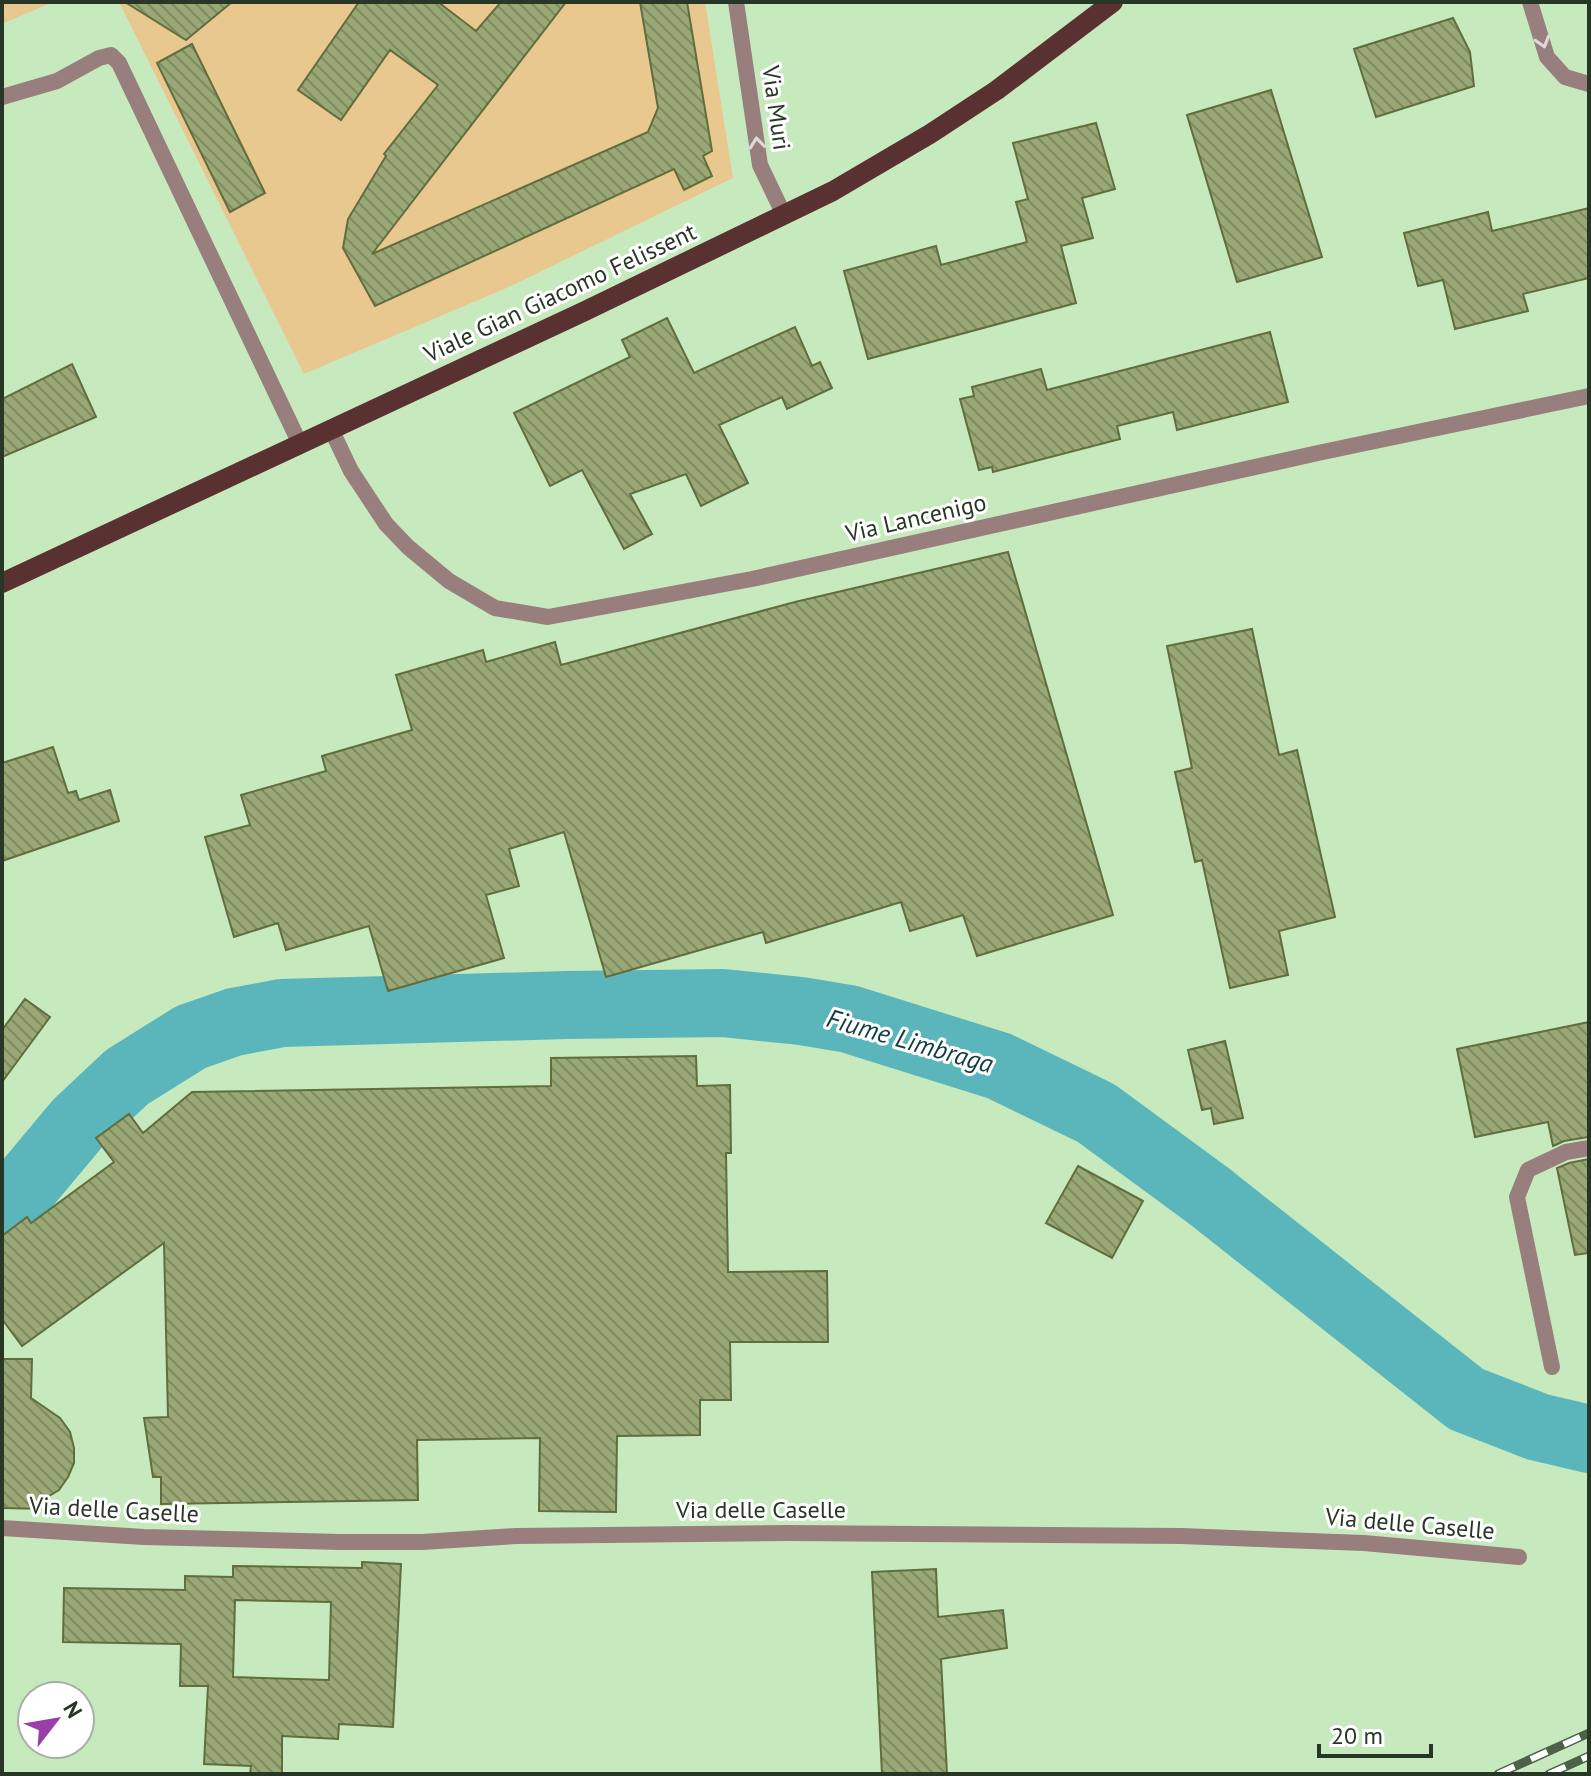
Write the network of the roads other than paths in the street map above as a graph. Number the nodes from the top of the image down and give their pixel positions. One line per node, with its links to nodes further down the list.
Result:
1 (736, 2): 6 (street, Via Muri, one-way to 1)
2 (1113, 2): 6 (main road, Viale Gian Giacomo Felissent)
3 (1530, 2): 4 (street, one-way to 4)
4 (1589, 84)
5 (2, 97): 9 (street)
6 (784, 215): 8 (main road, Viale Gian Giacomo Felissent)
7 (1589, 396): 8 (street, Via Lancenigo)
8 (331, 429): 9 (main road, Viale Gian Giacomo Felissent)
9 (300, 444): 10 (main road, Viale Gian Giacomo Felissent)
10 (2, 583)
11 (1589, 1148): 12 (street)
12 (1552, 1367)
13 (2, 1528): 14 (street, Via delle Caselle)
14 (1519, 1557)

